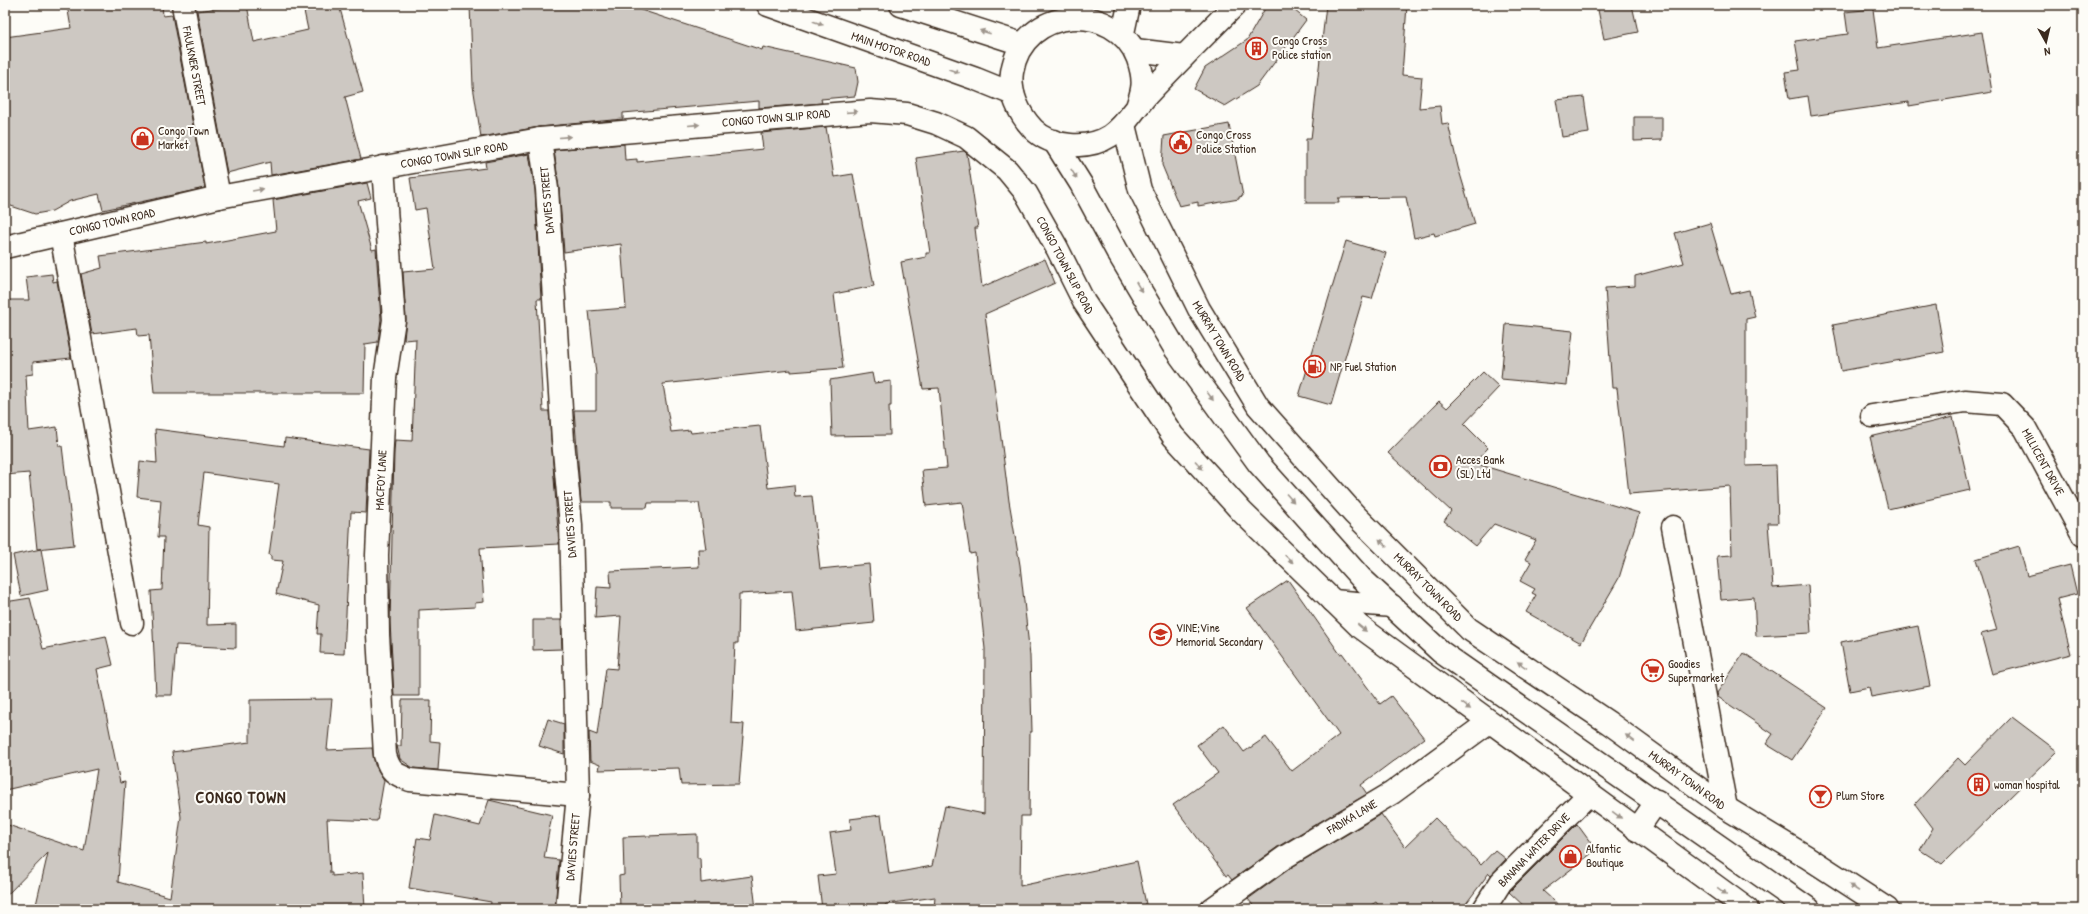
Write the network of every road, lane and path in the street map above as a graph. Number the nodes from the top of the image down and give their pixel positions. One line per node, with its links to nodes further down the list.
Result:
1 (183, 5): 16 (main road, FAULKNER STREET)
2 (768, 5): 10 (main road, MAIN MOTOR ROAD, one-way to 10)
3 (901, 5): 8 (main road, one-way to 3)
4 (1129, 5): 7 (main road)
5 (1235, 5): 9 (main road)
6 (1065, 11): 7 (main road); 8 (main road)
7 (1129, 42): 9 (main road); 11 (main road)
8 (1022, 44): 10 (main road)
9 (1184, 56): 11 (main road)
10 (1013, 94): 14 (main road)
11 (1137, 106): 12 (main road)
12 (1124, 125): 14 (main road); 29 (main road, MURRAY TOWN ROAD, one-way to 12)
13 (540, 139): 15 (main road, CONGO TOWN SLIP ROAD); 22 (main road, CONGO TOWN SLIP ROAD, one-way to 22); 27 (main road, DAVIES STREET)
14 (1054, 141): 23 (main road, one-way to 23)
15 (383, 167): 16 (main road, CONGO TOWN SLIP ROAD, one-way to 15); 27 (main road, MACFOY LANE)
16 (219, 197): 17 (main road, CONGO TOWN ROAD)
17 (61, 234): 18 (main road, CONGO TOWN ROAD); 24 (main road)
18 (5, 247)
19 (1872, 416): 21 (main road, MILLICENT DRIVE)
20 (1673, 527): 29 (main road)
21 (2083, 535)
22 (1333, 601): 23 (main road); 25 (main road, CONGO TOWN SLIP ROAD, one-way to 25)
23 (1392, 606): 28 (main road)
24 (132, 622)
25 (1488, 722): 26 (main road, CONGO TOWN SLIP ROAD); 32 (main road, FADIKA LANE)
26 (1588, 794): 30 (main road, CONGO TOWN SLIP ROAD, one-way to 30); 33 (main road, BANANA WATER DRIVE)
27 (578, 795): 31 (main road, DAVIES STREET)
28 (1657, 801): 30 (main road); 35 (main road)
29 (1726, 808): 36 (main road, MURRAY TOWN ROAD, one-way to 29)
30 (1637, 830): 34 (main road, CONGO TOWN SLIP ROAD, one-way to 34)
31 (567, 909)
32 (1212, 909)
33 (1484, 909)
34 (1747, 909)
35 (1809, 909)
36 (1887, 909)

